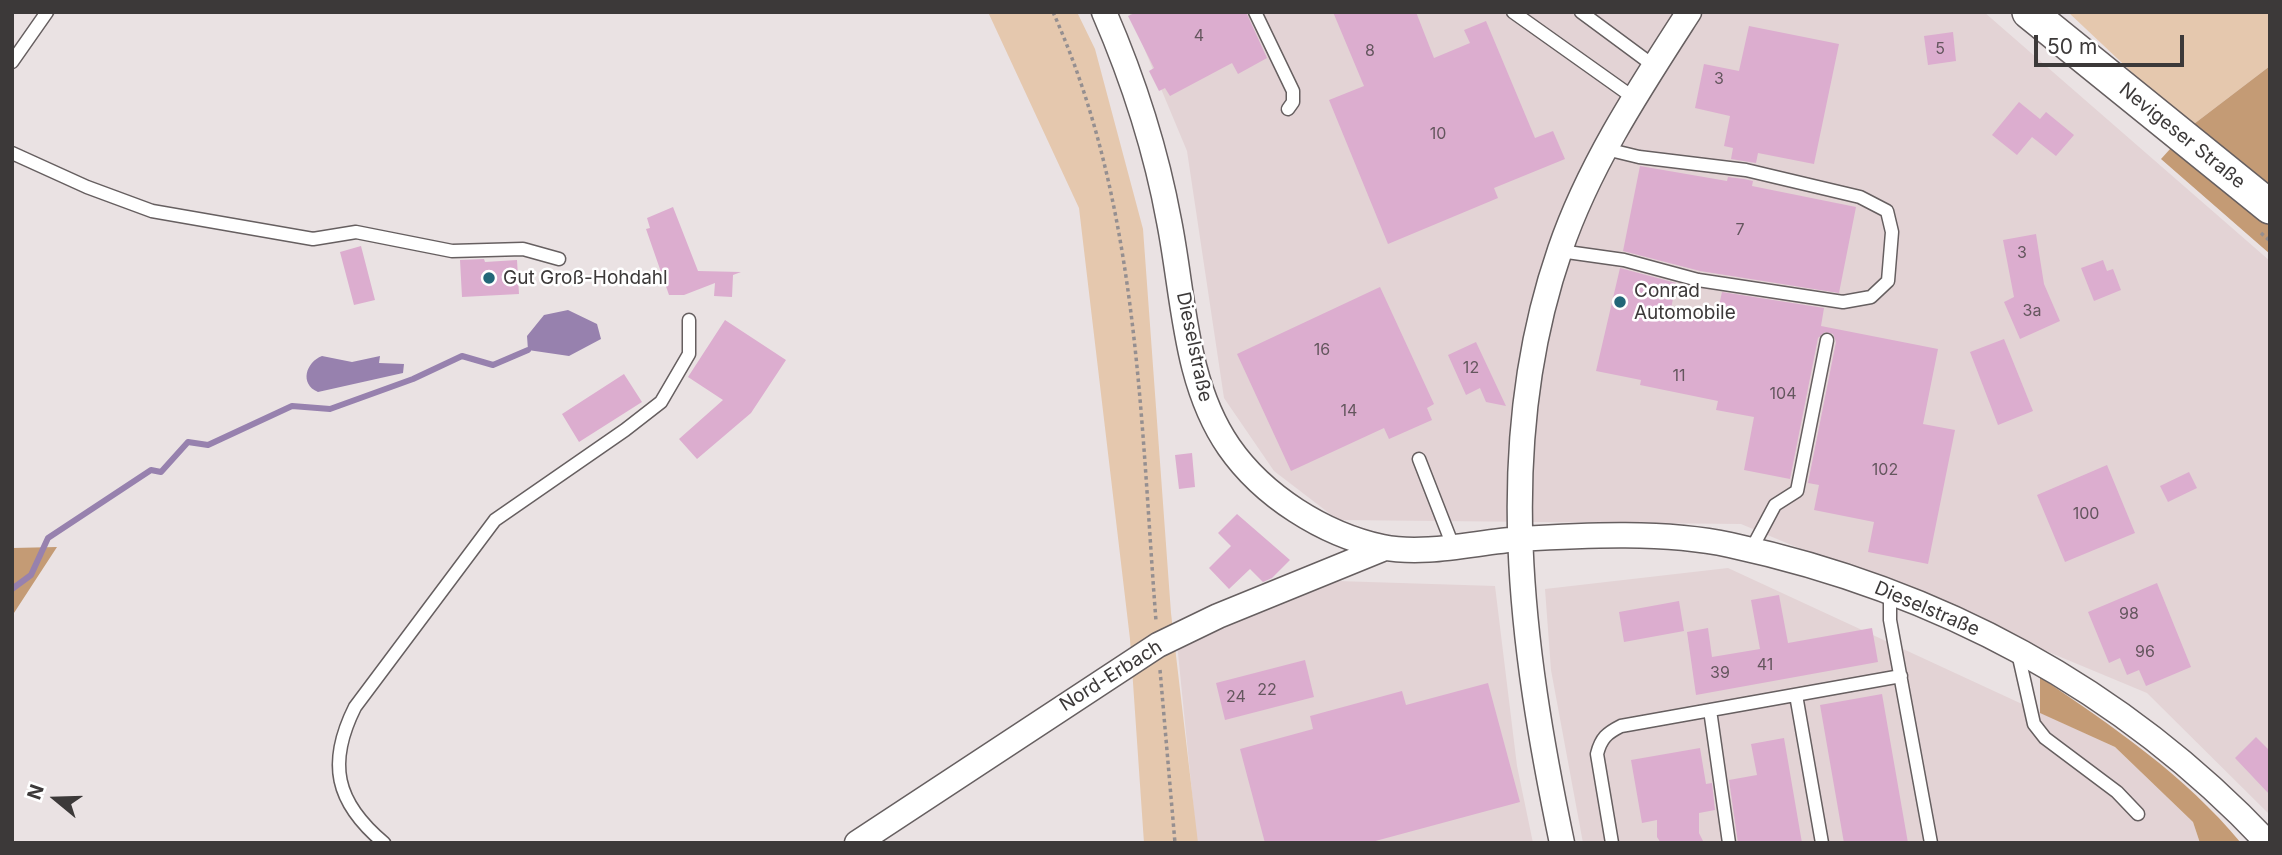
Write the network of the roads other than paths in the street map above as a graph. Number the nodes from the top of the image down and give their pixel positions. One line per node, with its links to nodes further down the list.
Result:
1 (47, 12): 9 (lane)
2 (1104, 12): 23 (street, Dieselstraße)
3 (1255, 12): 12 (lane)
4 (1513, 12): 11 (lane)
5 (1581, 12): 10 (lane)
6 (1689, 12): 10 (street)
7 (2029, 12): 15 (main road, Nevigeser Straße)
8 (2056, 12): 15 (main road, Nevigeser Straße)
9 (12, 62)
10 (1654, 66): 11 (street)
11 (1634, 98): 13 (street)
12 (1288, 109)
13 (1606, 149): 16 (street); 16 (lane)
14 (12, 153): 17 (lane)
15 (2270, 205)
16 (1560, 250): 21 (street)
17 (559, 259)
18 (689, 320): 31 (lane)
19 (1827, 340): 24 (lane)
20 (1419, 459): 22 (lane)
21 (1520, 539): 22 (street, Dieselstraße); 24 (street, Dieselstraße); 33 (street)
22 (1453, 546): 23 (street, Dieselstraße)
23 (1385, 548): 32 (street, Nord-Erbach)
24 (1751, 550): 25 (street, Dieselstraße)
25 (1889, 591): 26 (street, Dieselstraße); 27 (lane)
26 (2018, 649): 30 (lane); 38 (street, Dieselstraße)
27 (1901, 676): 28 (lane); 37 (lane)
28 (1796, 695): 29 (lane); 36 (lane)
29 (1710, 710): 34 (lane); 35 (lane)
30 (2138, 814)
31 (384, 843)
32 (857, 843)
33 (1562, 843)
34 (1612, 843)
35 (1729, 843)
36 (1822, 843)
37 (1931, 843)
38 (2268, 843)

